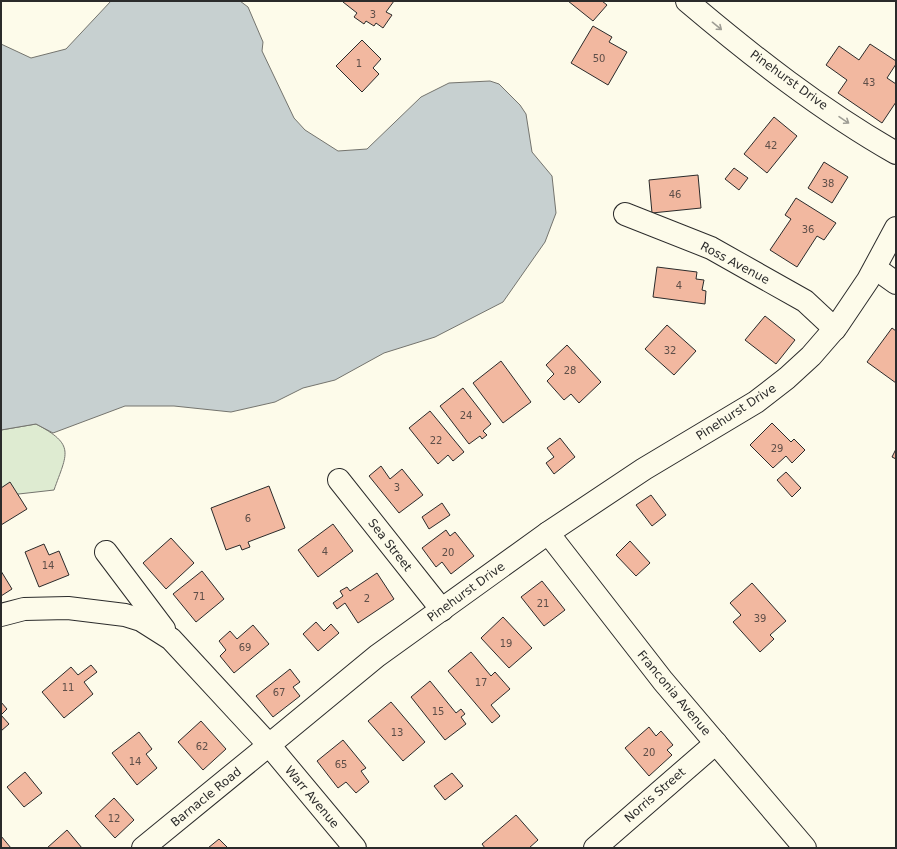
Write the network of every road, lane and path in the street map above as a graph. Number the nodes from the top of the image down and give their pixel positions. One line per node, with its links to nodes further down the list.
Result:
1 (687, 1): 2 (street, Pinehurst Drive, one-way to 2)
2 (896, 153)
3 (625, 214): 7 (street, Ross Avenue)
4 (896, 228): 5 (street, Pinehurst Drive)
5 (875, 268): 6 (street); 7 (street, Pinehurst Drive)
6 (896, 283)
7 (834, 329): 9 (street, Pinehurst Drive)
8 (339, 480): 11 (street, Sea Street)
9 (548, 533): 11 (street, Pinehurst Drive); 14 (street, Franconia Avenue)
10 (106, 552): 13 (street)
11 (442, 610): 15 (street, Pinehurst Drive)
12 (1, 615): 13 (street)
13 (171, 639): 15 (street)
14 (716, 743): 18 (street, Norris Street); 19 (street, Franconia Avenue)
15 (269, 745): 16 (street, Barnacle Road); 17 (street, Warr Avenue)
16 (143, 848)
17 (355, 848)
18 (595, 848)
19 (805, 848)

